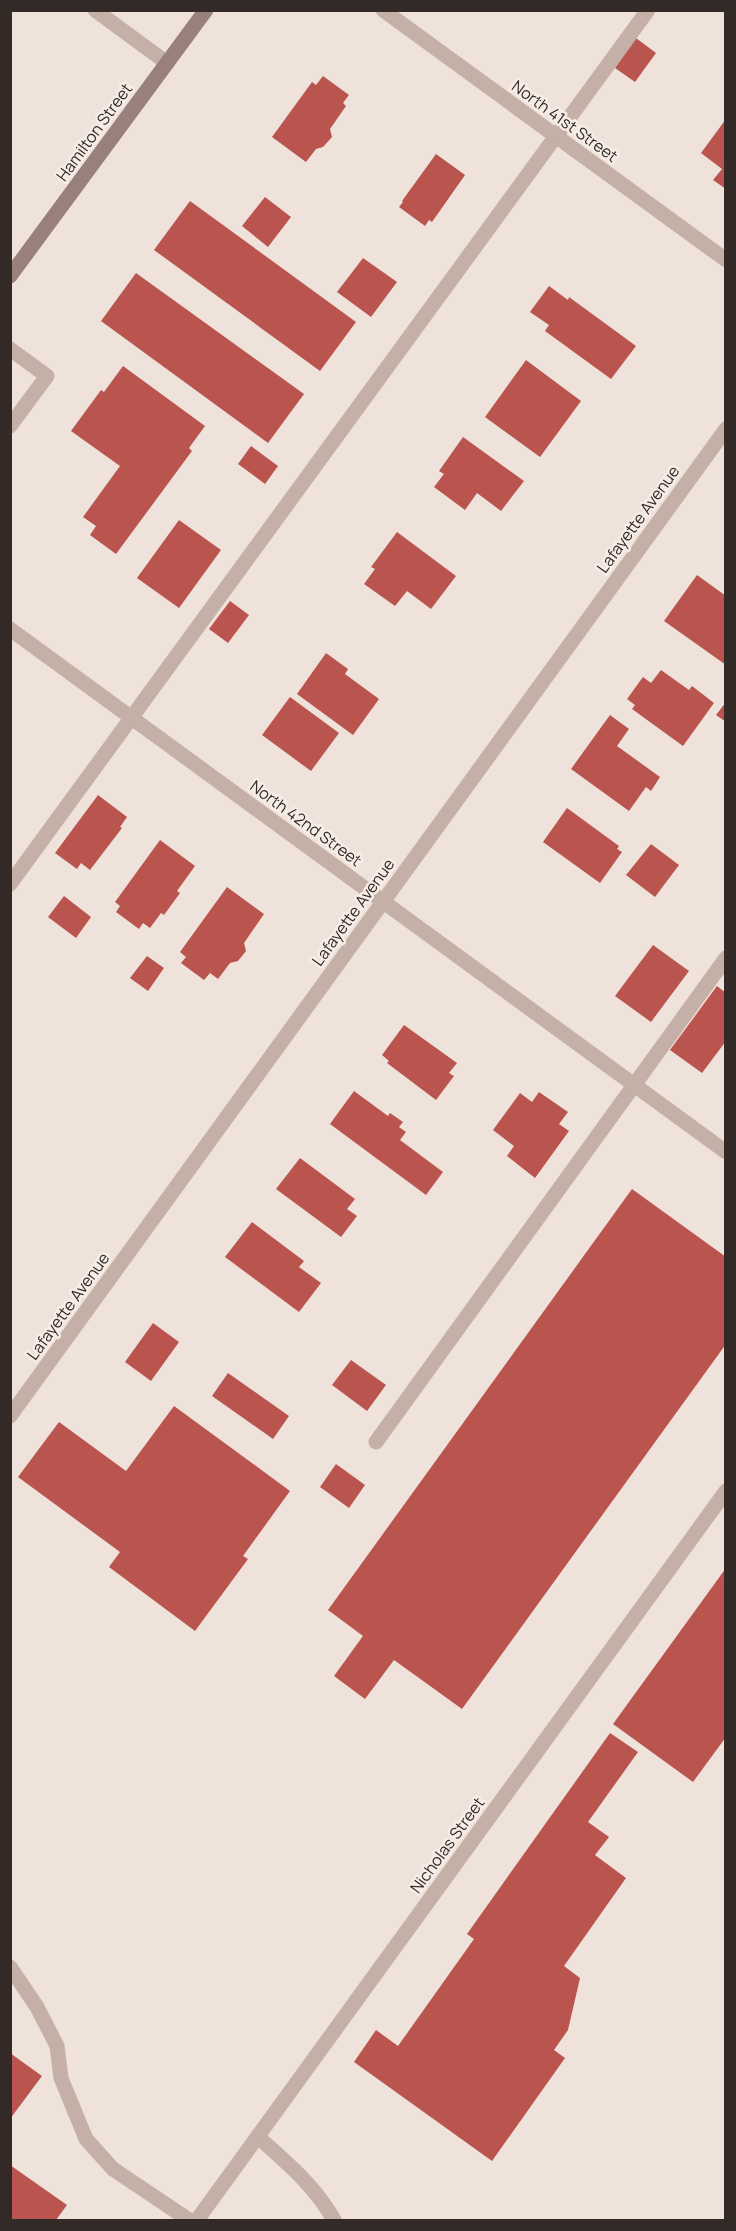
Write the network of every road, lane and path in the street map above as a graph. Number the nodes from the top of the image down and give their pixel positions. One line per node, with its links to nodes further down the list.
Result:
1 (95, 10): 5 (street)
2 (206, 10): 5 (main road, Hamilton Street)
3 (383, 10): 6 (street, North 41st Street)
4 (648, 10): 6 (street)
5 (167, 63): 8 (main road, Hamilton Street)
6 (556, 136): 7 (street, North 41st Street); 13 (street)
7 (726, 260)
8 (10, 276)
9 (10, 349): 10 (street)
10 (10, 426)
11 (726, 429): 15 (street, Lafayette Avenue)
12 (10, 629): 13 (street, North 42nd Street)
13 (132, 717): 14 (street); 15 (street, North 42nd Street)
14 (10, 884)
15 (383, 902): 17 (street, North 42nd Street); 19 (street, Lafayette Avenue)
16 (726, 958): 17 (street)
17 (633, 1084): 18 (street, North 42nd Street); 20 (street)
18 (726, 1152)
19 (10, 1416)
20 (376, 1442)
21 (726, 1491): 23 (street, Nicholas Street)
22 (10, 1967): 24 (street)
23 (258, 2137): 25 (street, Nicholas Street); 26 (street)
24 (189, 2220)
25 (197, 2220)
26 (334, 2220)

